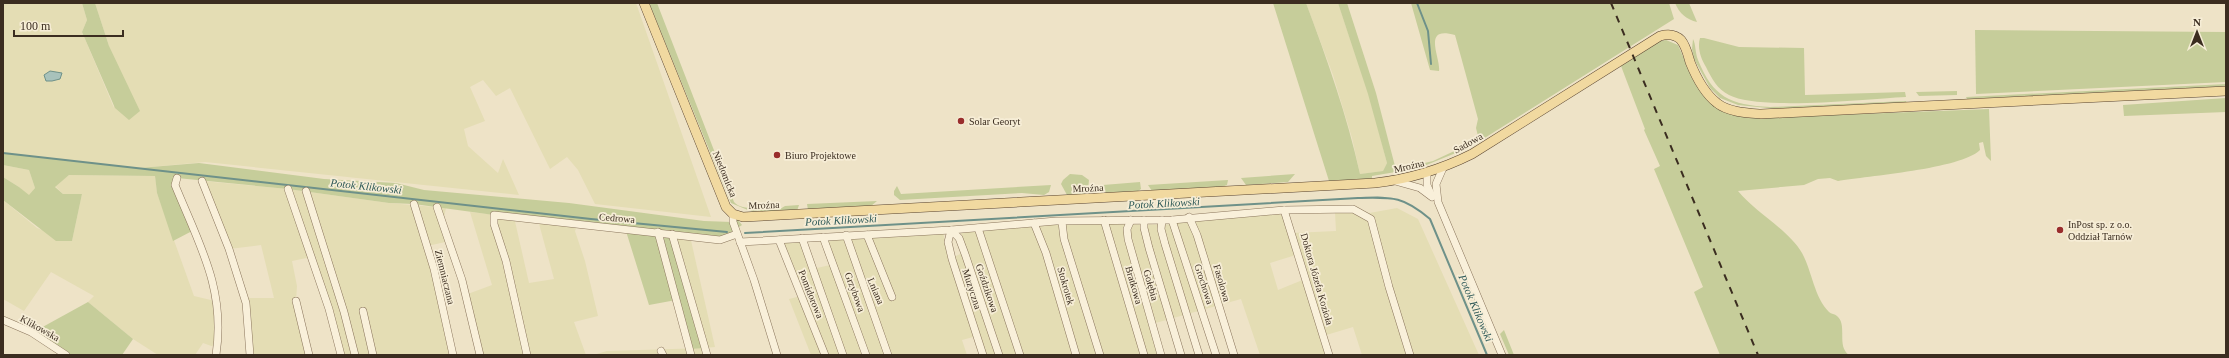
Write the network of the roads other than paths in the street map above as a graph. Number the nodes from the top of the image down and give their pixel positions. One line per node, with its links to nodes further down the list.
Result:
1 (644, 3): 15 (main road, Niedomicka)
2 (2226, 91): 3 (main road, Sadowa)
3 (1443, 168): 4 (main road, Mroźna); 8 (street)
4 (1428, 173): 6 (main road, Mroźna); 8 (street); 11 (street)
5 (177, 178): 40 (street)
6 (1393, 181): 11 (street); 15 (main road, Mroźna)
7 (202, 182): 41 (street)
8 (1436, 184): 11 (street)
9 (288, 189): 43 (street)
10 (306, 191): 44 (street)
11 (1435, 200): 69 (street)
12 (414, 204): 46 (street, Ziemniaczana)
13 (437, 207): 47 (street, Ziemniaczana)
14 (1284, 210): 16 (street); 67 (street, Doktora Józefa Kozioła); 68 (street)
15 (733, 214): 28 (street, Niedomicka)
16 (1190, 218): 21 (street); 66 (street, Fasolowa)
17 (1104, 220): 18 (street); 22 (street); 61 (street, Bratkowa)
18 (1131, 220): 19 (street); 62 (street, Gołębia)
19 (1144, 220): 20 (street); 63 (street, Gołębia)
20 (1162, 220): 21 (street); 64 (street)
21 (1172, 220): 65 (street, Grochowa)
22 (1062, 222): 23 (street); 60 (street, Stokrotek)
23 (1034, 223): 24 (street); 59 (street, Stokrotek)
24 (978, 228): 25 (street); 58 (street, Goździkowa)
25 (951, 230): 30 (street); 56 (street, Muzyczna); 57 (street, Goździkowa)
26 (658, 232): 27 (street, Cedrowa); 48 (street, Cedrowa); 49 (street)
27 (672, 234): 28 (street, Cedrowa); 50 (street)
28 (737, 234): 34 (street, Niedomicka)
29 (846, 235): 30 (street); 31 (street); 55 (street, Lniana)
30 (868, 235): 35 (street)
31 (823, 237): 32 (street); 54 (street, Grzybowa)
32 (802, 238): 33 (street); 53 (street, Pomidorowa)
33 (779, 240): 34 (street); 52 (street, Pomidorowa)
34 (740, 242): 51 (street, Niedomicka)
35 (892, 297)
36 (296, 300): 42 (street)
37 (363, 311): 45 (street)
38 (3, 320): 39 (street, Klikowska)
39 (66, 355)
40 (216, 355)
41 (250, 355)
42 (309, 355)
43 (341, 355)
44 (355, 355)
45 (373, 355)
46 (454, 355)
47 (480, 355)
48 (527, 355)
49 (692, 355)
50 (707, 355)
51 (777, 355)
52 (825, 355)
53 (843, 355)
54 (866, 355)
55 (888, 355)
56 (983, 355)
57 (999, 355)
58 (1020, 355)
59 (1076, 355)
60 (1100, 355)
61 (1144, 355)
62 (1161, 355)
63 (1181, 355)
64 (1199, 355)
65 (1216, 355)
66 (1234, 355)
67 (1329, 355)
68 (1410, 355)
69 (1502, 355)

